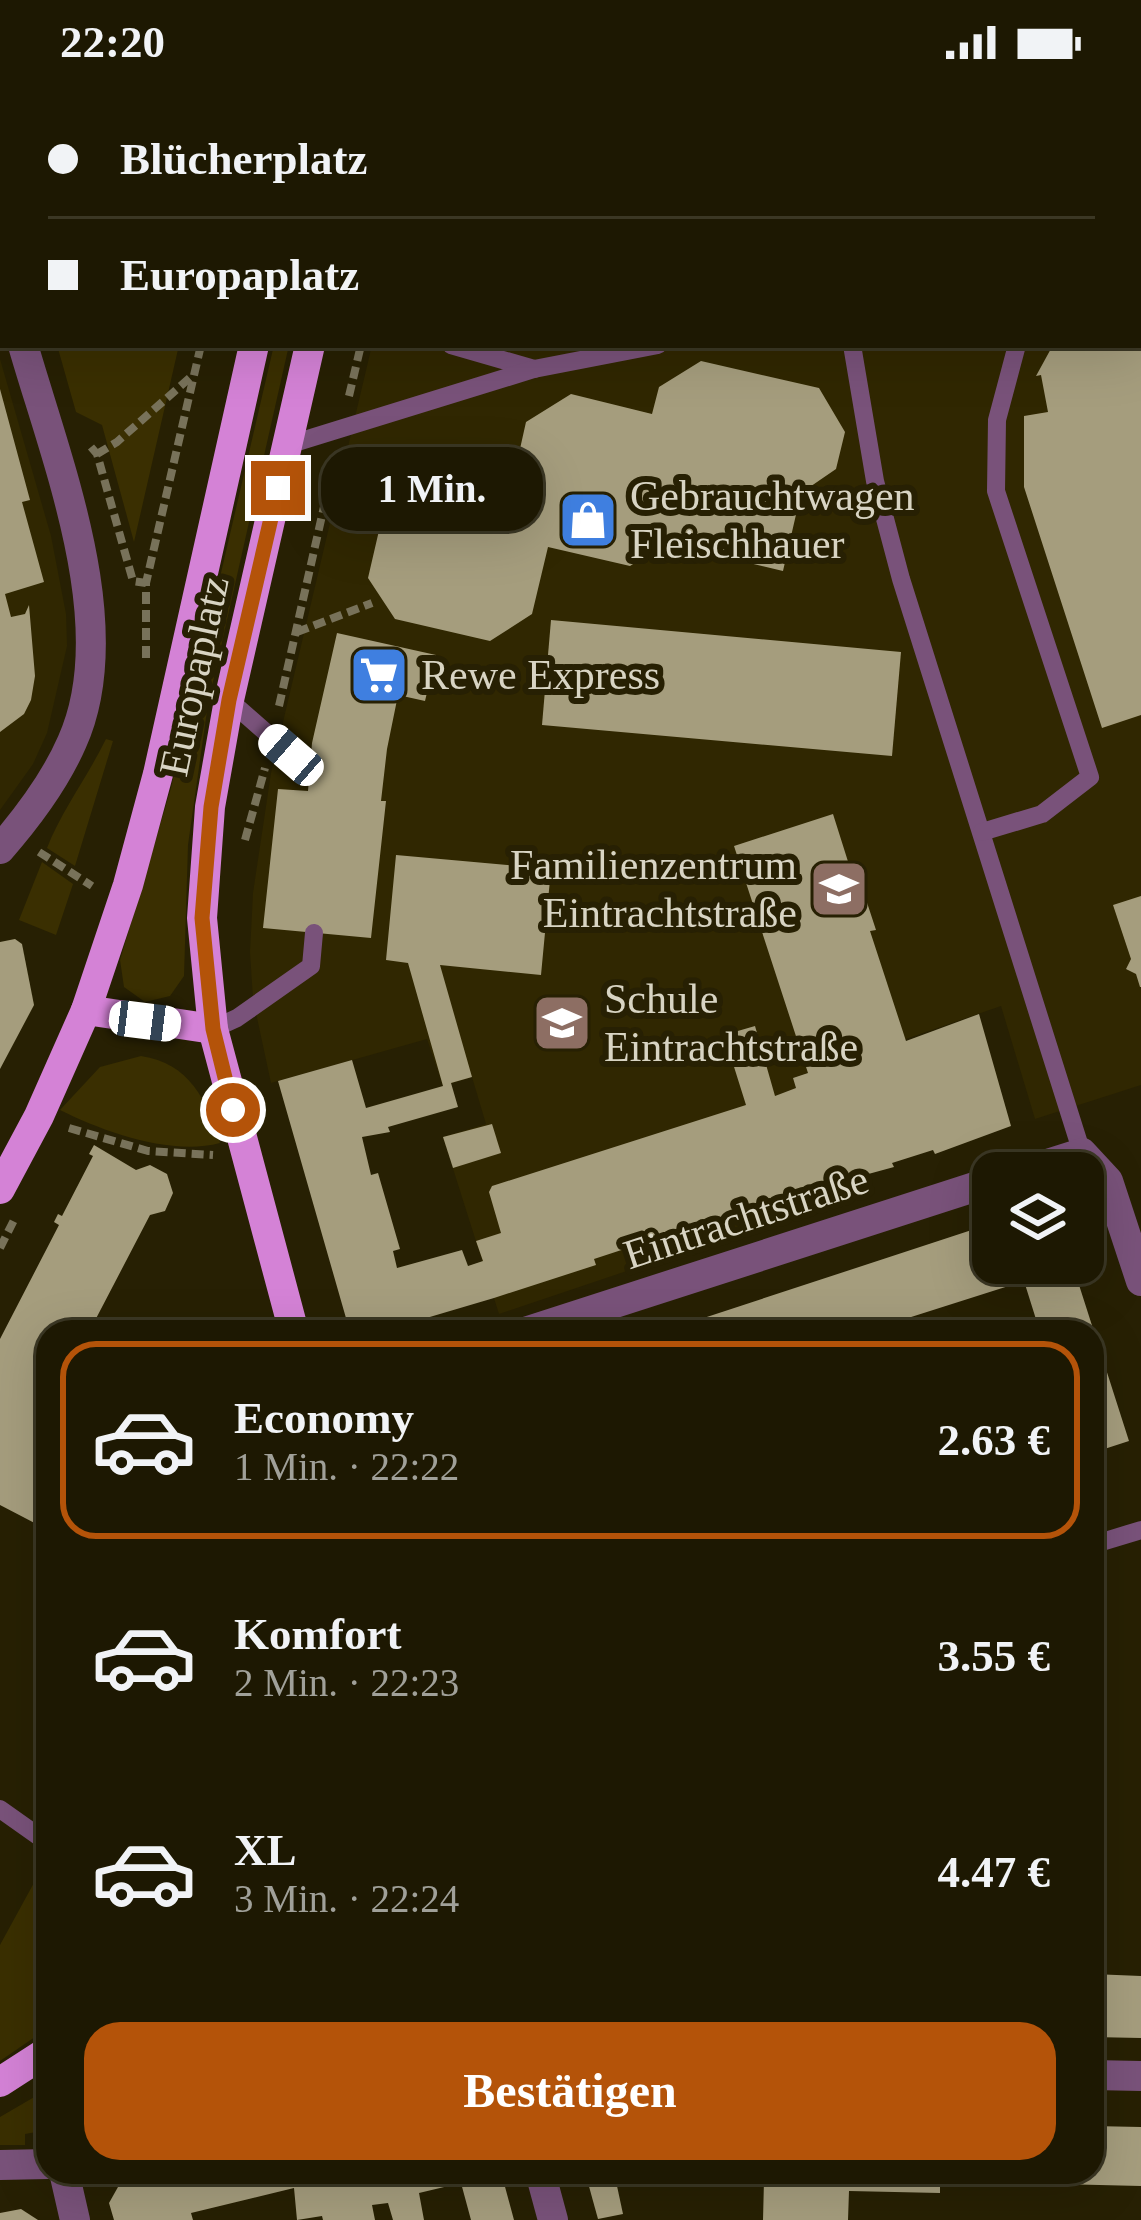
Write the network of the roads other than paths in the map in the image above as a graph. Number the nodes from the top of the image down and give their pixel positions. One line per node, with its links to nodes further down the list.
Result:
1 (24, 348): 13 (street)
2 (253, 348): 15 (main road, Europaplatz)
3 (309, 348): 9 (main road, Europaplatz)
4 (462, 348): 8 (lane)
5 (626, 348): 8 (lane)
6 (852, 348): 12 (lane)
7 (1016, 348): 12 (lane)
8 (535, 369): 9 (lane)
9 (288, 445): 10 (main road, Europaplatz)
10 (229, 700): 11 (lane); 16 (main road, Europaplatz)
11 (310, 772)
12 (982, 832): 17 (lane)
13 (6, 842)
14 (314, 934): 16 (lane)
15 (86, 1010): 16 (main road); 20 (main road, Europaplatz)
16 (213, 1029): 23 (main road, Europaplatz)
17 (1082, 1152)
18 (1104, 1177): 21 (street)
19 (972, 1188): 24 (street, Eintrachtstraße)
20 (0, 1189)
21 (1131, 1216): 22 (street)
22 (1141, 1281)
23 (292, 1320)
24 (562, 1320)
25 (1141, 1530): 26 (lane)
26 (1104, 1541)
27 (0, 1809): 28 (lane)
28 (36, 1834)
29 (36, 2059): 32 (main road)
30 (1104, 2075): 31 (street)
31 (1141, 2076)
32 (0, 2082)
33 (0, 2164): 34 (street)
34 (36, 2164)
35 (67, 2184): 37 (street)
36 (543, 2184): 38 (street)
37 (75, 2220)
38 (553, 2220)

